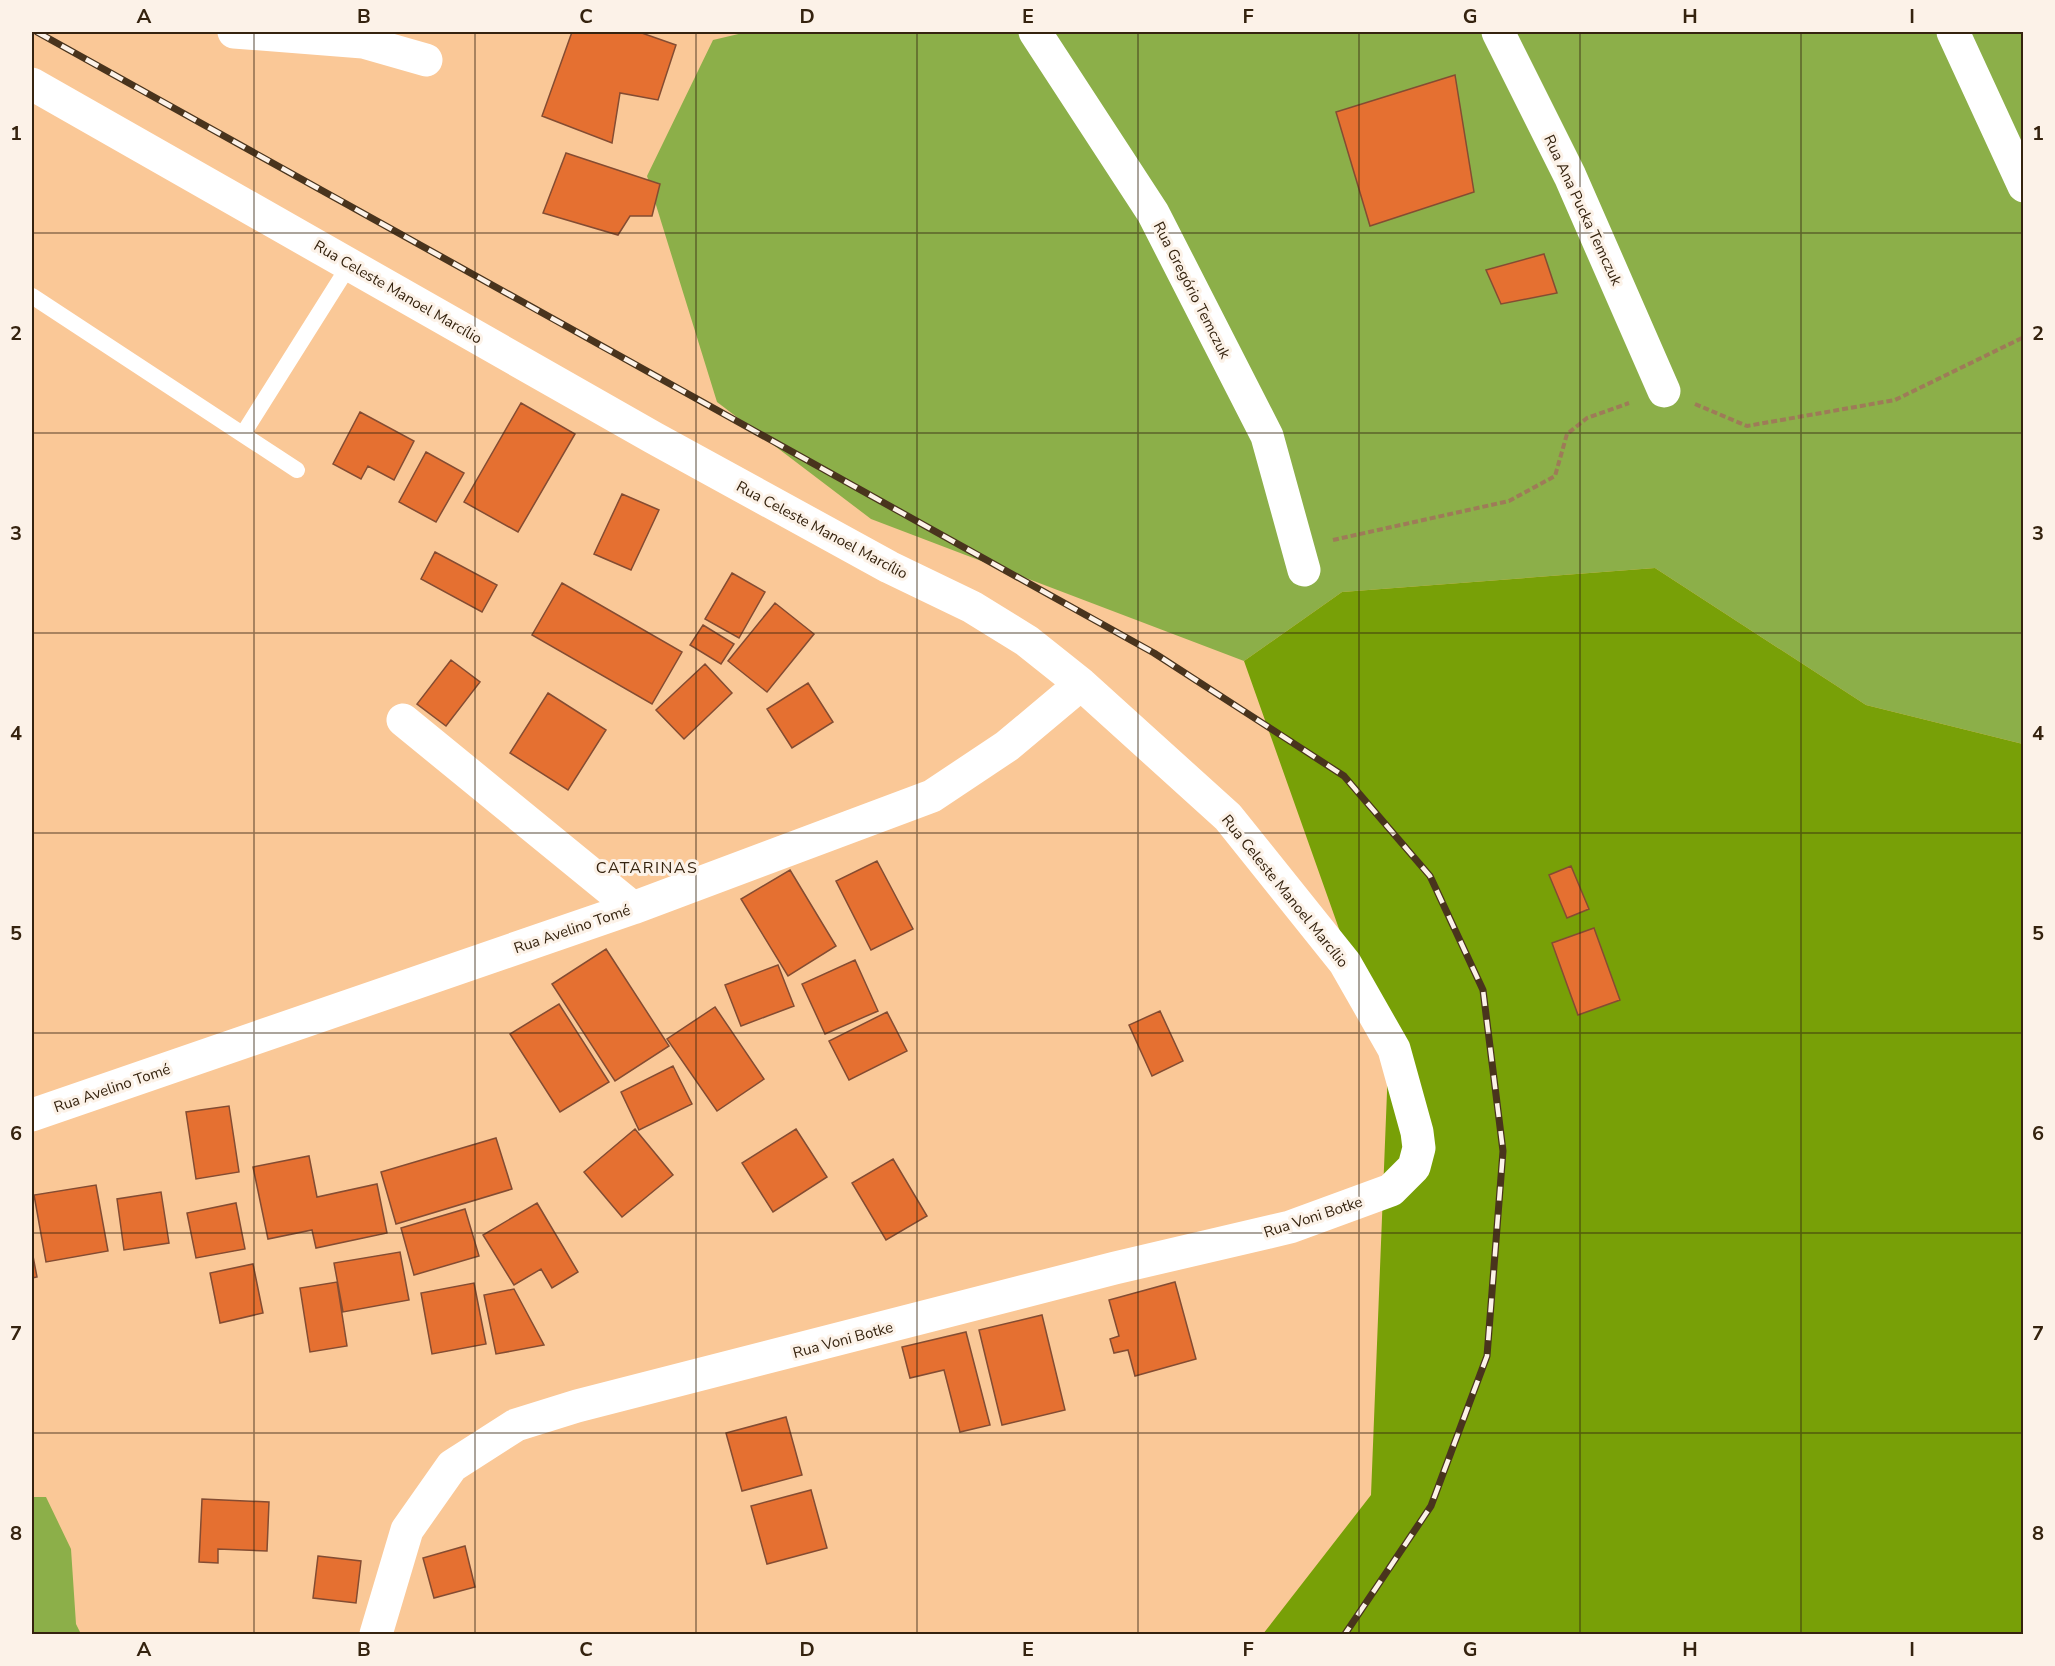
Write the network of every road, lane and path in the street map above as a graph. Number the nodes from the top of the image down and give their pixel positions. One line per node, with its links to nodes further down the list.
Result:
1 (234, 32): 5 (street)
2 (1035, 32): 14 (street, Rua Gregório Temczuk)
3 (1497, 32): 11 (street, Rua Ana Pucka Temczuk)
4 (1953, 32): 7 (street)
5 (426, 60)
6 (32, 84): 8 (street, Rua Celeste Manoel Marcílio)
7 (2024, 186)
8 (350, 264): 12 (lane); 15 (street, Rua Celeste Manoel Marcílio)
9 (32, 296): 12 (lane)
10 (2024, 337): 11 (path)
11 (1664, 391): 14 (path)
12 (243, 434): 13 (lane)
13 (297, 470)
14 (1302, 558)
15 (1081, 684): 17 (street, Rua Avelino Tomé); 19 (street, Rua Celeste Manoel Marcílio)
16 (403, 720): 17 (street)
17 (633, 908): 18 (street, Rua Avelino Tomé)
18 (32, 1115)
19 (1414, 1167): 20 (street, Rua Voni Botke)
20 (376, 1635)

